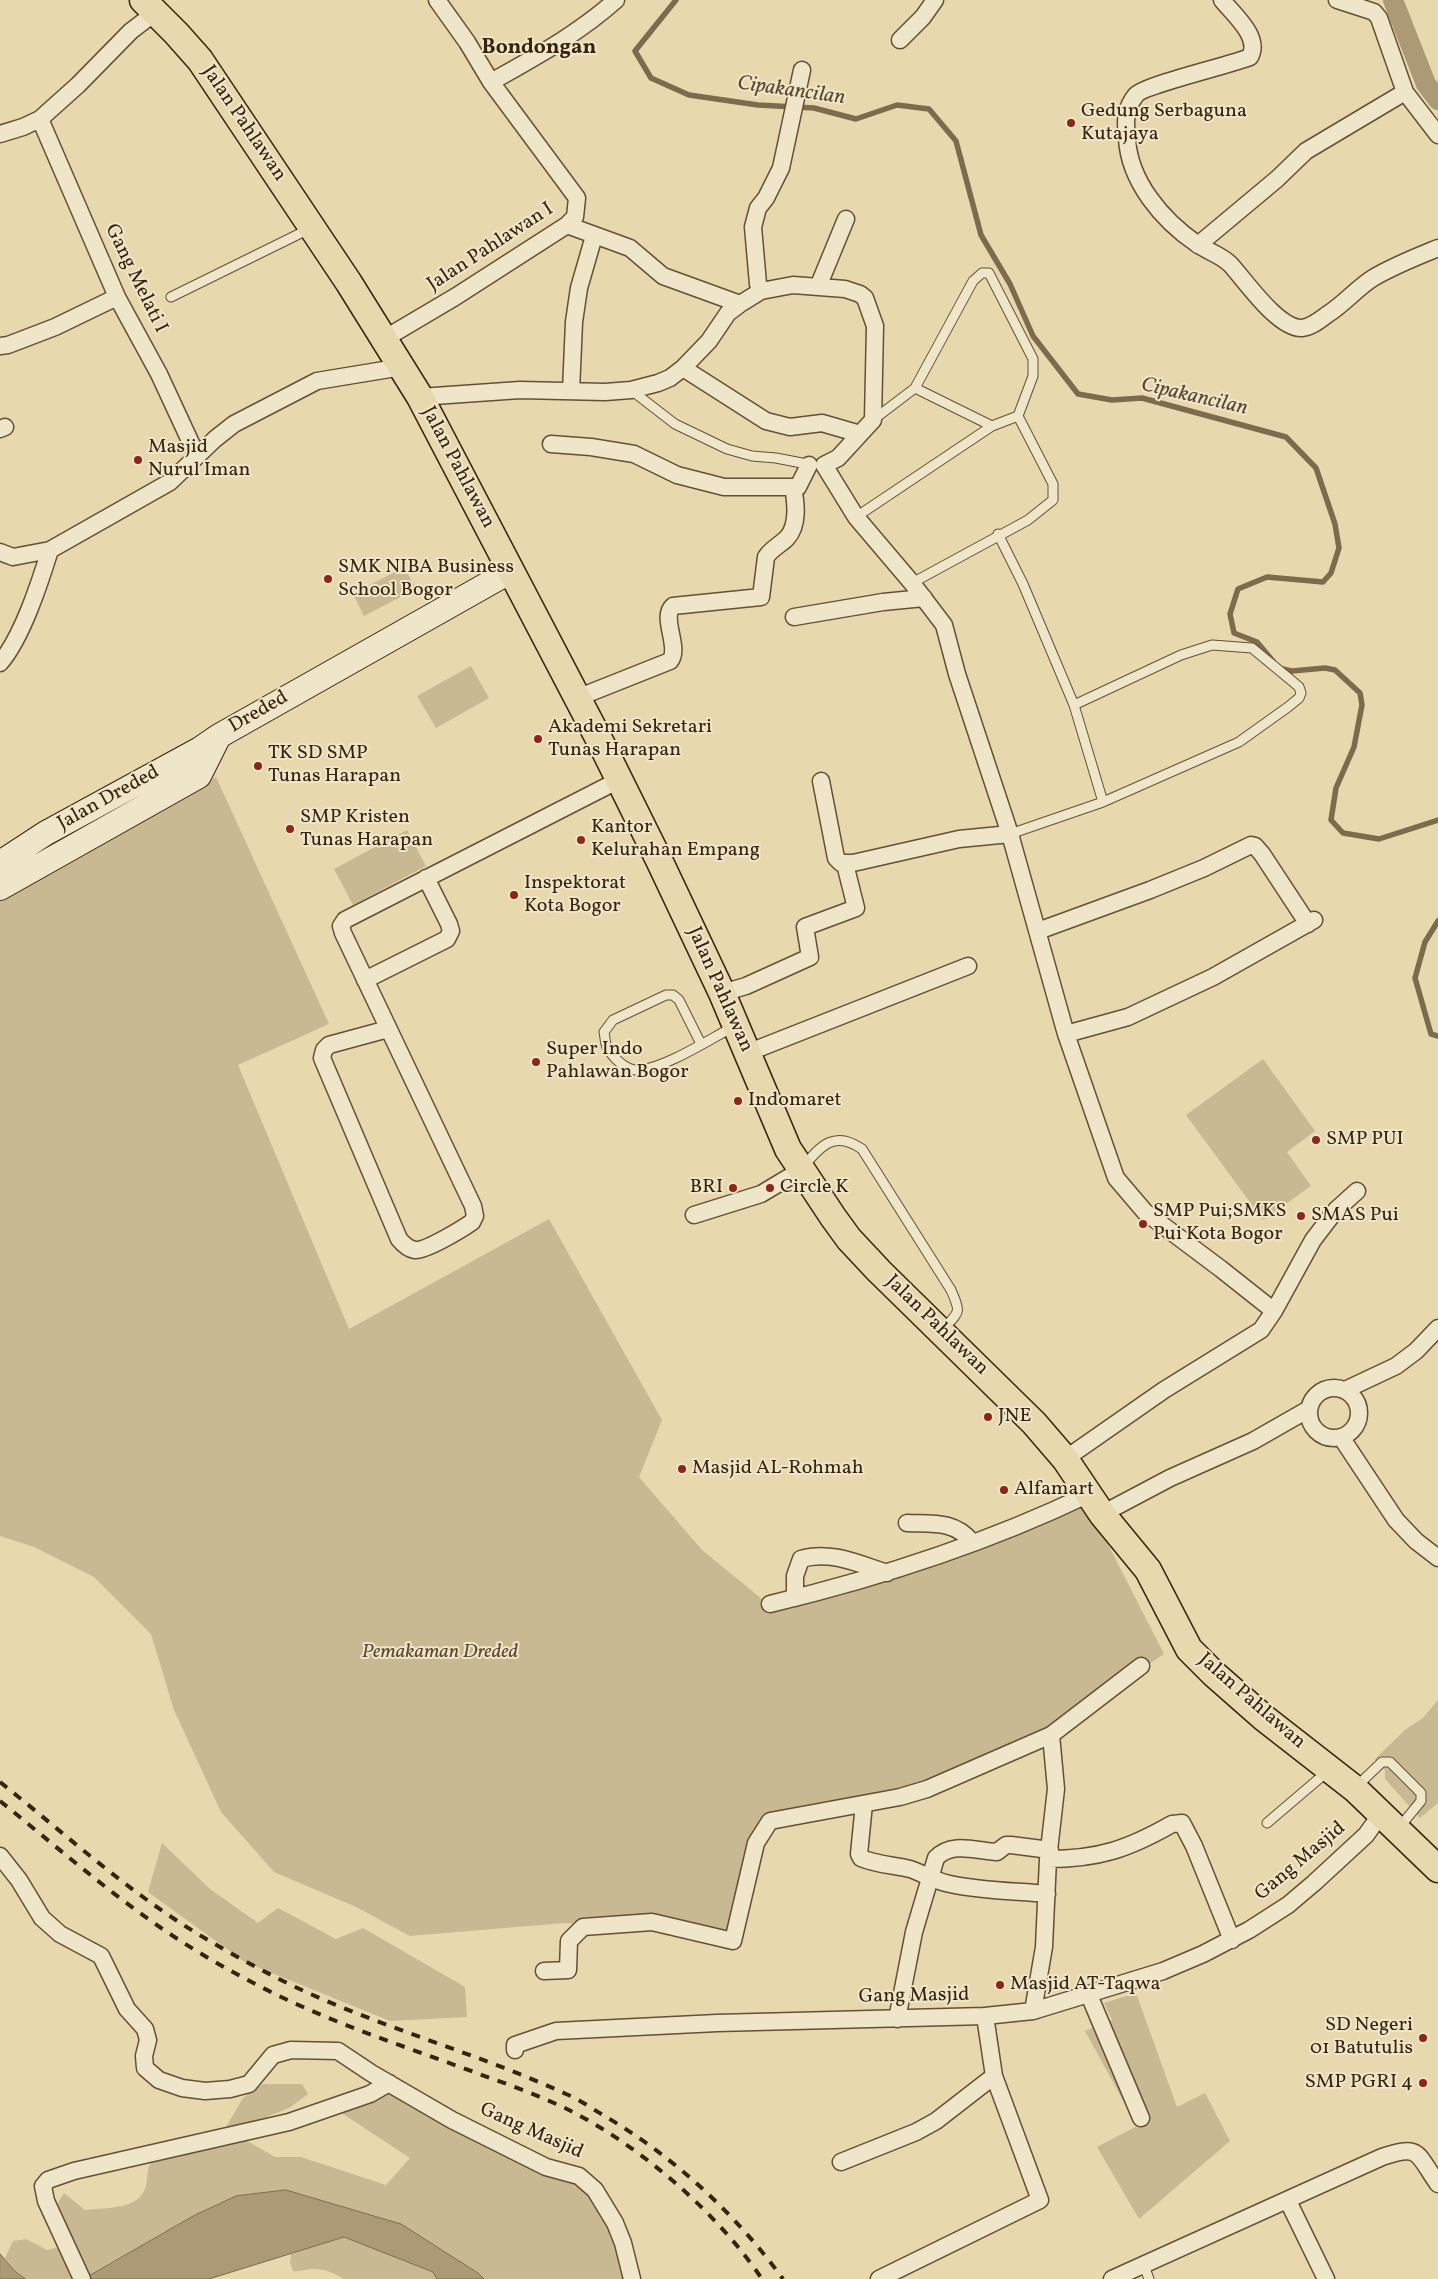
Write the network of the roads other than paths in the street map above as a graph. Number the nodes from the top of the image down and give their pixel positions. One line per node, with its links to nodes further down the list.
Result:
1 (438, 0): 9 (street, Jalan Pahlawan I)
2 (616, 0): 9 (street)
3 (935, 0): 7 (street)
4 (1222, 0): 18 (street)
5 (1337, 0): 10 (street)
6 (149, 6): 11 (street); 15 (main road, Jalan Pahlawan)
7 (900, 40)
8 (802, 70): 21 (street)
9 (491, 82): 16 (street, Jalan Pahlawan I)
10 (1405, 92): 13 (street); 18 (street)
11 (40, 119): 12 (street); 22 (street, Gang Melati I)
12 (0, 134)
13 (1438, 135)
14 (846, 219): 20 (street)
15 (310, 225): 23 (lane); 25 (main road, Jalan Pahlawan)
16 (567, 225): 17 (street); 25 (street, Jalan Pahlawan I)
17 (594, 236): 24 (street); 31 (street)
18 (1198, 245): 19 (street)
19 (1438, 248)
20 (818, 287): 21 (street); 34 (street)
21 (761, 291): 24 (street)
22 (117, 297): 26 (street); 38 (street, Gang Melati I)
23 (171, 297)
24 (740, 304): 28 (street)
25 (384, 340): 27 (main road, Jalan Pahlawan)
26 (0, 346)
27 (402, 367): 32 (main road, Jalan Pahlawan); 38 (street)
28 (683, 368): 30 (street); 36 (street)
29 (915, 388): 33 (lane); 34 (lane); 35 (lane)
30 (631, 390): 31 (street); 39 (lane)
31 (571, 391): 32 (street)
32 (420, 397): 45 (main road, Jalan Pahlawan)
33 (1018, 416): 35 (lane); 42 (lane)
34 (873, 420): 36 (street)
35 (992, 426): 41 (lane)
36 (860, 434): 39 (street)
37 (551, 444): 40 (street)
38 (197, 456): 43 (street)
39 (816, 465): 40 (street); 41 (street)
40 (794, 487): 50 (street)
41 (856, 517): 46 (street)
42 (998, 534): 46 (lane); 51 (lane)
43 (50, 550): 44 (street); 49 (street)
44 (0, 552)
45 (511, 570): 50 (main road, Jalan Pahlawan); 52 (street, Dreded)
46 (912, 583): 47 (street)
47 (924, 598): 48 (street); 58 (street)
48 (794, 617)
49 (0, 663)
50 (577, 698): 53 (main road, Jalan Pahlawan)
51 (1074, 705): 56 (lane); 56 (lane)
52 (219, 736): 55 (street, Jalan Dreded); 57 (street, Dreded)
53 (619, 780): 61 (street); 66 (main road, Jalan Pahlawan)
54 (821, 781): 60 (street)
55 (103, 802): 57 (street); 59 (street, Jalan Dreded)
56 (1103, 802): 58 (lane)
57 (114, 824): 62 (street, Dreded)
58 (1010, 834): 60 (street); 63 (street)
59 (0, 863)
60 (845, 864): 66 (street)
61 (426, 878): 65 (street); 65 (street)
62 (0, 888)
63 (1038, 931): 69 (street); 69 (street)
64 (968, 966): 71 (street)
65 (365, 980): 68 (street)
66 (722, 993): 67 (main road, Jalan Pahlawan)
67 (736, 1026): 70 (lane); 71 (main road, Jalan Pahlawan)
68 (388, 1029): 68 (street)
69 (1066, 1034): 75 (street)
70 (701, 1044): 70 (lane)
71 (748, 1053): 72 (main road, Jalan Pahlawan)
72 (801, 1170): 74 (street); 77 (main road, Jalan Pahlawan); 77 (lane)
73 (1357, 1191): 75 (street)
74 (694, 1215)
75 (1274, 1311): 81 (street)
76 (1438, 1328): 78 (street)
77 (940, 1332): 81 (main road, Jalan Pahlawan)
78 (1346, 1390): 79 (street); 80 (street)
79 (1309, 1410): 80 (street); 82 (street)
80 (1341, 1437): 85 (street)
81 (1065, 1460): 82 (main road, Jalan Pahlawan)
82 (1095, 1504): 84 (street); 91 (main road, Jalan Pahlawan)
83 (907, 1523): 84 (street)
84 (972, 1542): 86 (street)
85 (1438, 1558)
86 (887, 1573): 87 (street); 87 (street)
87 (795, 1598): 88 (street)
88 (770, 1604)
89 (1141, 1666): 90 (street)
90 (1051, 1735): 93 (street); 96 (street)
91 (1331, 1769): 92 (main road, Jalan Pahlawan); 95 (lane)
92 (1355, 1789): 94 (main road, Jalan Pahlawan); 94 (lane)
93 (864, 1804): 99 (street); 102 (street)
94 (1389, 1822): 98 (main road, Jalan Pahlawan); 101 (street, Gang Masjid)
95 (1267, 1823)
96 (1049, 1855): 99 (street); 100 (street); 101 (street)
97 (0, 1856): 109 (street, Gang Masjid)
98 (1436, 1864)
99 (930, 1879): 100 (street); 106 (street)
100 (1047, 1894): 104 (street)
101 (1232, 1940): 103 (street, Gang Masjid)
102 (544, 1971)
103 (1089, 1995): 104 (street, Gang Masjid); 110 (street)
104 (1032, 2011): 105 (street, Gang Masjid)
105 (985, 2016): 106 (street, Gang Masjid); 108 (street)
106 (898, 2019): 107 (street, Gang Masjid)
107 (515, 2050)
108 (994, 2076): 111 (street); 117 (street)
109 (389, 2083): 115 (street); 116 (street, Gang Masjid)
110 (1141, 2118)
111 (841, 2162)
112 (1438, 2184): 113 (street)
113 (1288, 2201): 114 (street); 120 (street)
114 (1143, 2263): 118 (street); 119 (lane)
115 (82, 2279)
116 (632, 2279)
117 (878, 2279)
118 (1112, 2279)
119 (1149, 2279)
120 (1326, 2279)

